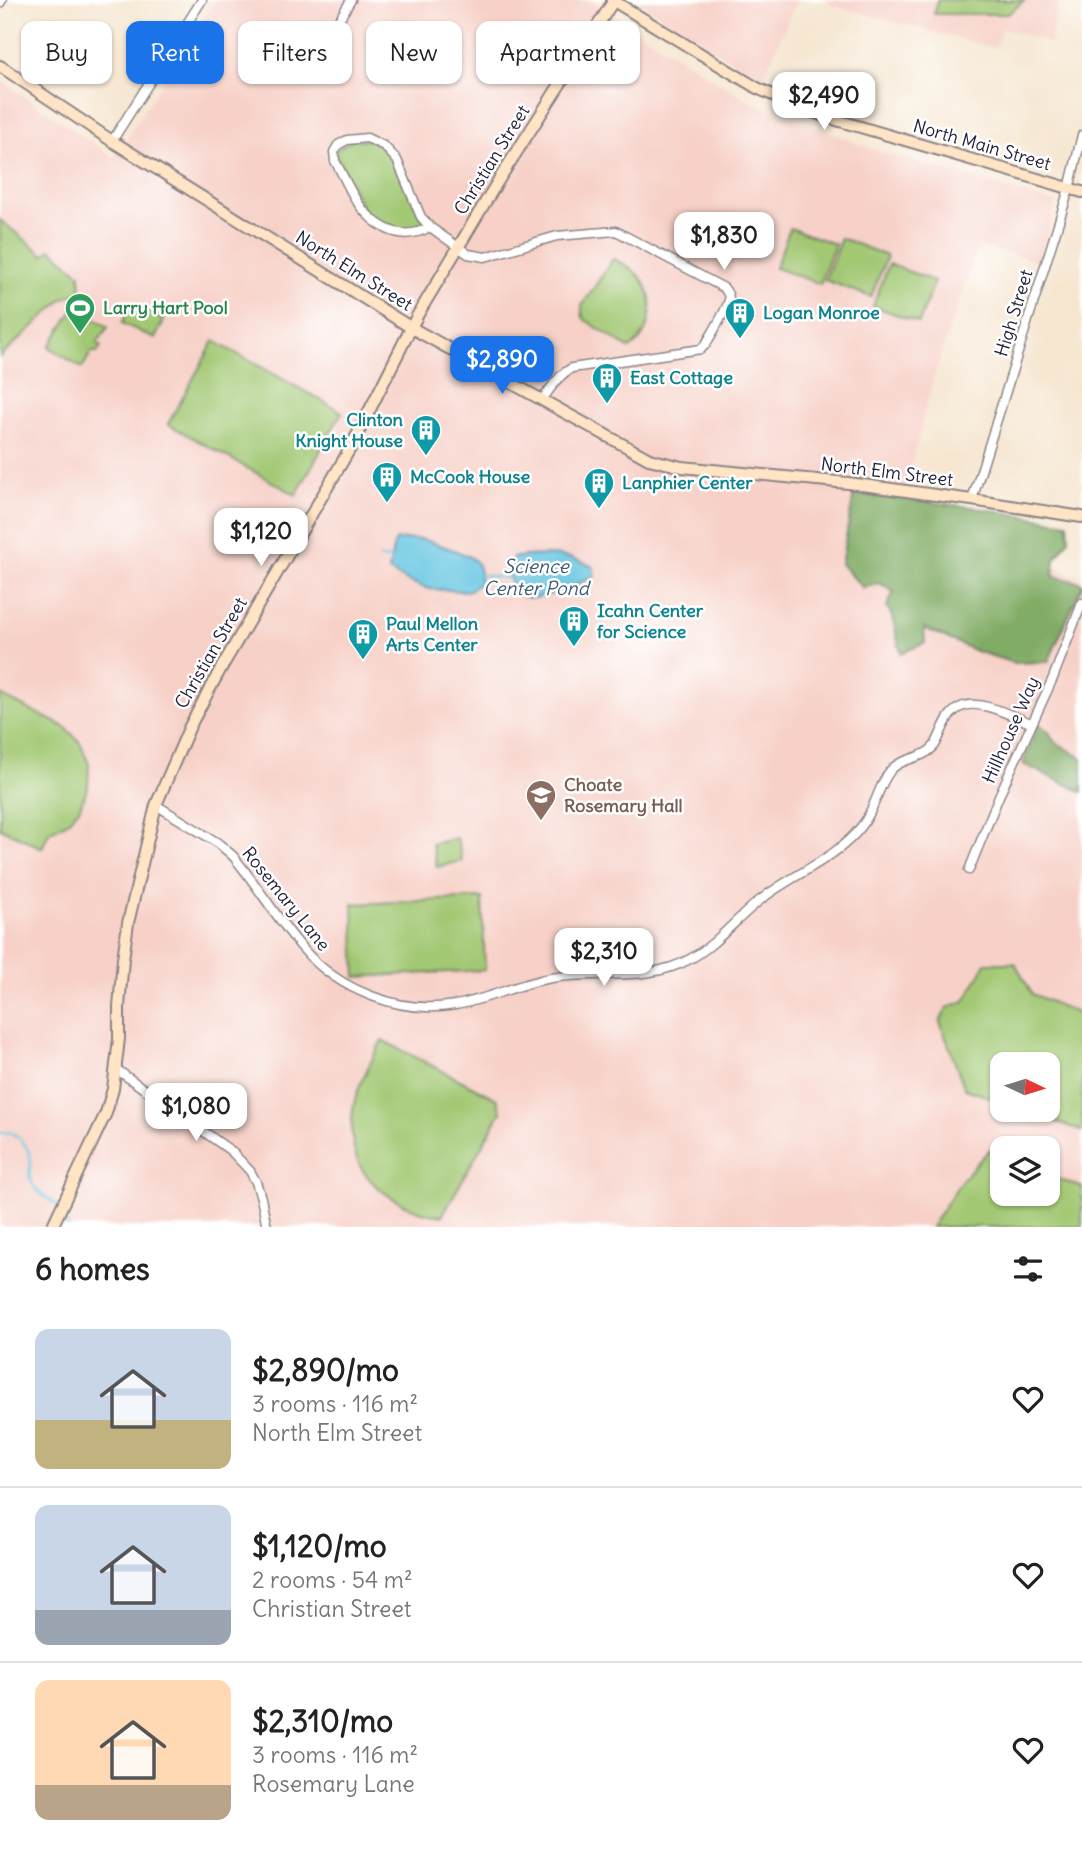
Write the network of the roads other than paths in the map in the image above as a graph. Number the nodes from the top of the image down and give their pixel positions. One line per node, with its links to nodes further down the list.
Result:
1 (202, 0): 7 (street)
2 (351, 0): 4 (street)
3 (613, 0): 8 (main road, North Main Street); 11 (main road, Christian Street)
4 (338, 21)
5 (0, 66): 7 (main road, North Elm Street)
6 (1082, 135): 8 (street, High Street)
7 (112, 141): 12 (main road, North Elm Street)
8 (1069, 189): 9 (main road, North Main Street); 14 (street, High Street)
9 (1082, 192)
10 (430, 227): 10 (street); 11 (street)
11 (457, 248): 12 (main road, Christian Street); 13 (street)
12 (410, 327): 13 (main road, North Elm Street); 18 (main road, Christian Street)
13 (542, 400): 14 (main road, North Elm Street)
14 (972, 500): 15 (main road, North Elm Street)
15 (1082, 517)
16 (1082, 603): 17 (street, Hillhouse Way)
17 (1031, 723): 18 (street, Rosemary Lane); 19 (street, Hillhouse Way)
18 (156, 805): 20 (main road, Christian Street)
19 (969, 870)
20 (116, 1069): 21 (main road, Christian Street); 22 (street)
21 (52, 1227)
22 (267, 1227)

